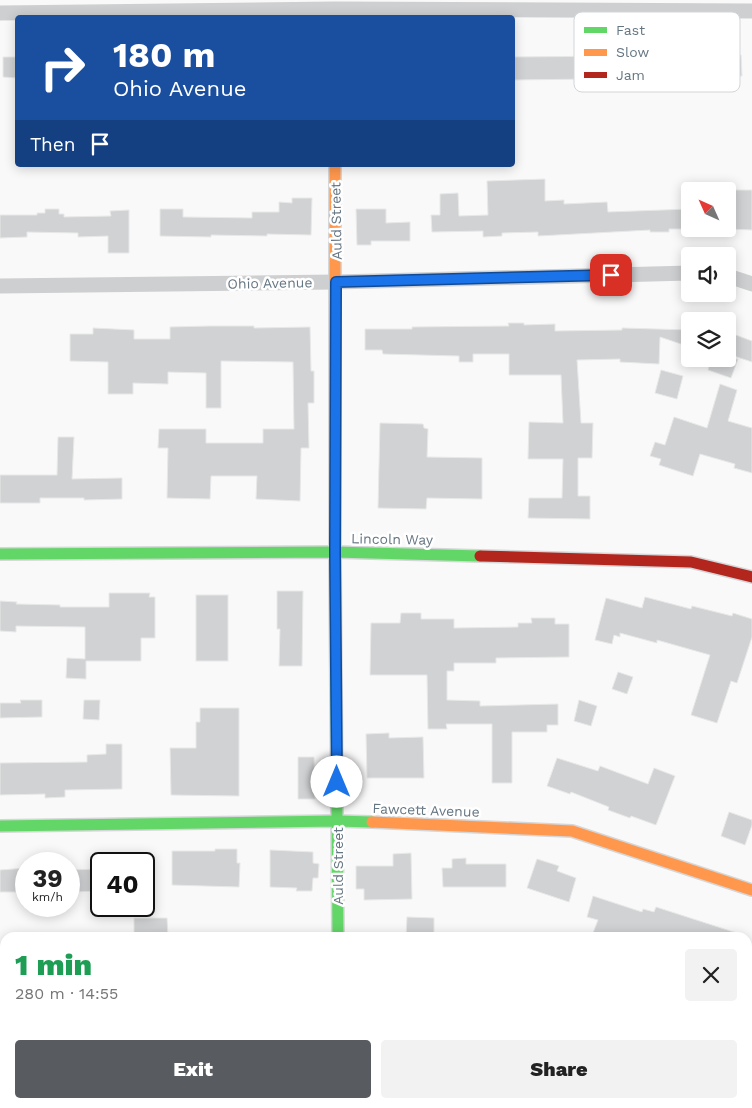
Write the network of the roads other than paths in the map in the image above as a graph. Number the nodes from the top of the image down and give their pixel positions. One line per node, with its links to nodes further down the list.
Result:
1 (334, 9): 2 (street); 3 (street)
2 (752, 10)
3 (0, 13)
4 (335, 167): 7 (street, Auld Street)
5 (681, 273): 7 (street, Ohio Avenue)
6 (736, 279): 8 (street)
7 (336, 282): 9 (street, Ohio Avenue); 10 (street, Auld Street)
8 (752, 284)
9 (0, 286)
10 (335, 552): 11 (street, Lincoln Way); 12 (street, Lincoln Way); 13 (street, Auld Street)
11 (0, 554)
12 (752, 576)
13 (338, 821): 14 (street, Fawcett Avenue); 15 (street, Fawcett Avenue); 16 (street, Auld Street)
14 (0, 826)
15 (752, 890)
16 (338, 932)

